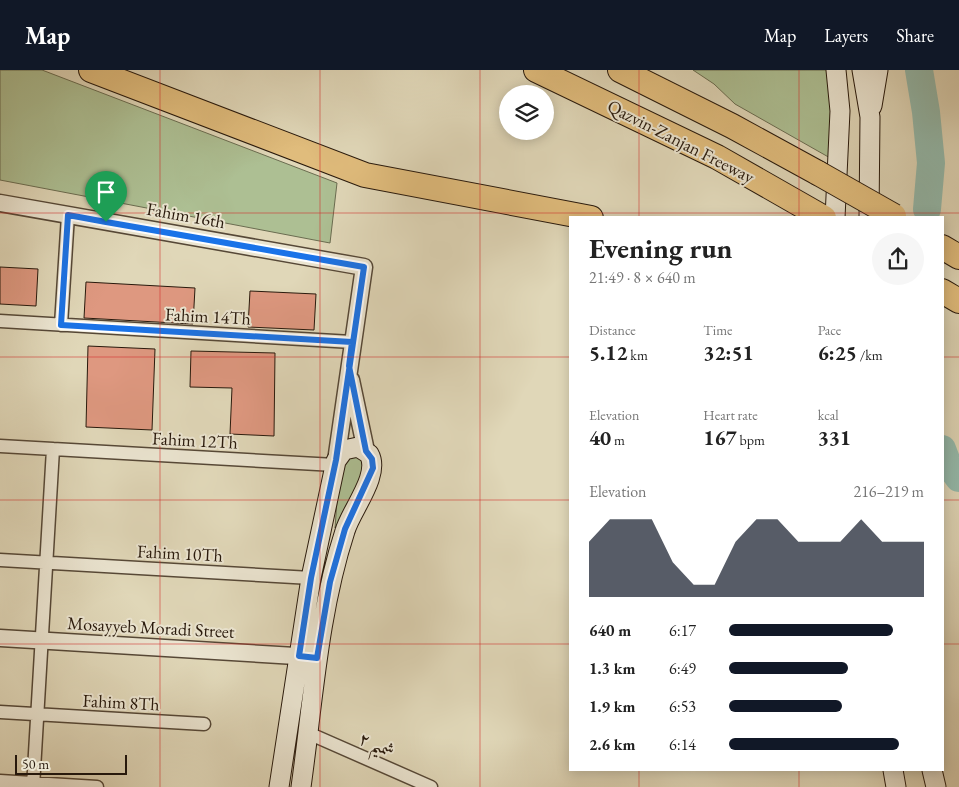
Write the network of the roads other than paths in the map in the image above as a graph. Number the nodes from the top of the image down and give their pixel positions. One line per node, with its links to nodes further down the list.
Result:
1 (91, 70): 12 (highway)
2 (536, 70): 13 (highway, Qazvin-Zanjan Freeway)
3 (620, 70): 16 (highway, Qazvin-Zanjan Freeway, bridge)
4 (829, 70): 8 (main road)
5 (836, 70): 8 (main road)
6 (862, 70): 9 (main road)
7 (878, 70): 9 (main road)
8 (840, 110): 14 (main road)
9 (870, 116): 15 (main road)
10 (0, 203): 11 (street, Fahim 16th)
11 (68, 215): 22 (street); 23 (street, Fahim 16th)
12 (580, 216)
13 (821, 216)
14 (834, 216)
15 (869, 216)
16 (893, 216)
17 (944, 248): 18 (highway)
18 (959, 258)
19 (944, 292): 20 (highway)
20 (959, 301)
21 (0, 321): 22 (street, Fahim 14Th)
22 (61, 325): 23 (street, Fahim 14Th)
23 (352, 342): 24 (street)
24 (349, 366): 27 (street); 28 (street)
25 (0, 446): 26 (street, Fahim 12Th)
26 (53, 449): 28 (street, Fahim 12Th); 30 (street)
27 (366, 451): 28 (main road); 34 (main road)
28 (335, 463): 31 (main road)
29 (0, 560): 30 (street, Fahim 10Th)
30 (46, 562): 31 (street, Fahim 10Th); 33 (street)
31 (311, 578): 34 (main road)
32 (0, 638): 33 (street, Mosayyeb Moradi Street)
33 (42, 640): 34 (street, Mosayyeb Moradi Street); 36 (street)
34 (308, 657): 38 (main road); 44 (main road)
35 (0, 712): 36 (street, Fahim 8Th)
36 (37, 714): 37 (street, Fahim 8Th); 42 (street)
37 (204, 724)
38 (308, 733): 45 (main road); 46 (street, شمیم ۲)
39 (893, 771): 47 (main road)
40 (932, 771): 48 (main road)
41 (0, 781): 42 (street)
42 (33, 785): 43 (street)
43 (97, 787)
44 (279, 787)
45 (301, 787)
46 (431, 787)
47 (896, 787)
48 (936, 787)

